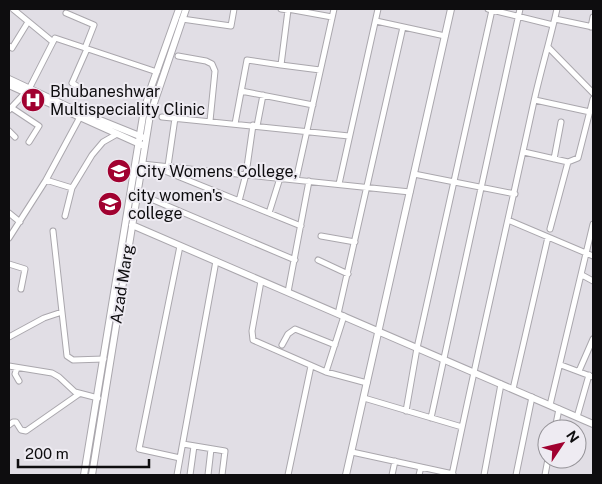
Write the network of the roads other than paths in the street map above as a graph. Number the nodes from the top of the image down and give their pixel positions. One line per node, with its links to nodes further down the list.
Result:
1 (13, 9): 20 (street)
2 (179, 9): 32 (street, Azad Marg)
3 (186, 9): 18 (street, Azad Marg)
4 (234, 9): 18 (street)
5 (281, 9): 6 (street)
6 (288, 9): 14 (street); 30 (street)
7 (334, 9): 14 (street)
8 (378, 9): 19 (street)
9 (450, 9): 24 (street)
10 (490, 9): 15 (street); 70 (street)
11 (520, 9): 15 (street)
12 (557, 9): 17 (street)
13 (66, 13): 28 (street)
14 (332, 16): 31 (street)
15 (518, 16): 21 (street); 74 (street)
16 (593, 17): 23 (street)
17 (555, 18): 21 (street); 23 (street)
18 (182, 19): 57 (street, Azad Marg)
19 (376, 21): 22 (street); 55 (street)
20 (28, 22): 25 (street); 26 (street)
21 (553, 25): 27 (street)
22 (403, 27): 24 (street); 72 (street)
23 (592, 27)
24 (444, 36): 65 (street)
25 (53, 42): 28 (street); 35 (street)
26 (9, 46)
27 (548, 47): 38 (street); 41 (street)
28 (86, 49): 32 (street); 36 (street)
29 (178, 56): 48 (street)
30 (281, 64): 31 (street); 37 (street)
31 (320, 70): 42 (street)
32 (157, 72): 57 (street, Azad Marg)
33 (9, 79): 35 (street)
34 (9, 85): 35 (street)
35 (27, 91): 43 (street); 45 (street); 57 (street)
36 (85, 91)
37 (241, 91): 39 (street); 50 (street)
38 (593, 93)
39 (263, 95): 42 (street); 51 (street)
40 (593, 99): 44 (street)
41 (534, 100): 44 (street); 59 (street)
42 (312, 105): 52 (street)
43 (10, 109): 58 (street)
44 (590, 112): 61 (street)
45 (80, 117): 54 (street); 67 (street)
46 (162, 117): 47 (street)
47 (175, 118): 48 (street); 63 (street)
48 (210, 121): 50 (street)
49 (561, 122): 60 (street)
50 (235, 124): 51 (street)
51 (255, 126): 52 (street); 64 (street)
52 (307, 131): 55 (street); 68 (street)
53 (9, 132): 56 (street)
54 (118, 134): 57 (street); 73 (street)
55 (350, 136): 71 (street)
56 (15, 137)
57 (142, 141): 62 (street, Azad Marg); 114 (street, Azad Marg)
58 (29, 142)
59 (524, 152): 60 (street); 77 (street)
60 (554, 159): 61 (street)
61 (568, 162): 87 (street)
62 (145, 164): 63 (street); 76 (street, Azad Marg); 78 (street)
63 (168, 166): 64 (street)
64 (246, 174): 66 (street); 78 (street)
65 (414, 174): 70 (street); 75 (street)
66 (280, 178): 68 (street); 80 (street)
67 (46, 180): 73 (street); 83 (street)
68 (296, 180): 69 (street)
69 (309, 181): 71 (street); 86 (street)
70 (454, 182): 74 (street); 113 (street)
71 (339, 184): 72 (street)
72 (368, 187): 75 (street); 92 (street)
73 (72, 188): 81 (street)
74 (481, 188): 77 (street); 115 (street)
75 (410, 192): 108 (street)
76 (137, 193): 85 (street, Azad Marg); 96 (street)
77 (514, 194): 82 (street)
78 (239, 201): 80 (street)
79 (9, 213): 83 (street)
80 (269, 213): 86 (street)
81 (65, 216)
82 (508, 220): 90 (street); 122 (street)
83 (20, 222): 91 (street)
84 (593, 224): 94 (street)
85 (132, 225): 93 (street); 149 (street, Azad Marg)
86 (301, 226): 96 (street)
87 (550, 229)
88 (53, 231): 106 (street)
89 (321, 236): 92 (street)
90 (548, 237): 94 (street); 127 (street)
91 (9, 238)
92 (355, 242): 100 (street)
93 (180, 246): 98 (street); 145 (street)
94 (587, 253): 95 (street); 101 (street)
95 (593, 256)
96 (295, 260): 105 (street)
97 (318, 260): 100 (street)
98 (216, 261): 102 (street); 141 (street)
99 (9, 264): 104 (street)
100 (348, 274): 107 (street)
101 (582, 275): 103 (street); 116 (street)
102 (261, 281): 105 (street); 118 (street)
103 (593, 281)
104 (21, 289)
105 (288, 292): 107 (street)
106 (62, 312): 109 (street); 114 (street)
107 (341, 315): 108 (street); 112 (street)
108 (378, 331): 113 (street); 125 (street)
109 (9, 337)
110 (593, 339): 120 (street)
111 (282, 345): 112 (street)
112 (334, 345): 121 (street)
113 (417, 348): 115 (street); 134 (street)
114 (104, 359): 130 (street, Azad Marg)
115 (444, 359): 122 (street); 136 (street)
116 (560, 364): 120 (street); 132 (street)
117 (9, 366): 119 (street)
118 (311, 366): 121 (street); 154 (street)
119 (17, 368): 124 (street); 128 (street)
120 (579, 371): 123 (street)
121 (326, 372): 125 (street)
122 (473, 372): 126 (street); 140 (street)
123 (591, 376): 135 (street)
124 (19, 381)
125 (367, 383): 131 (street)
126 (501, 384): 127 (street); 159 (street)
127 (513, 389): 129 (street)
128 (79, 394): 130 (street); 139 (street)
129 (532, 397): 132 (street); 160 (street)
130 (98, 398): 148 (street, Azad Marg)
131 (364, 398): 134 (street); 144 (street)
132 (550, 405): 133 (street)
133 (559, 409): 135 (street); 137 (street)
134 (406, 411): 136 (street)
135 (577, 417): 138 (street)
136 (431, 418): 140 (street)
137 (557, 419)
138 (593, 424)
139 (9, 425)
140 (462, 427): 158 (street)
141 (183, 444): 142 (street); 145 (street)
142 (194, 446): 143 (street); 151 (street)
143 (212, 449): 152 (street); 153 (street)
144 (352, 452): 146 (street); 155 (street)
145 (180, 458): 150 (street)
146 (395, 461): 147 (street); 156 (street)
147 (421, 467): 157 (street); 158 (street)
148 (84, 475)
149 (92, 475)
150 (177, 475)
151 (190, 475)
152 (208, 475)
153 (222, 475)
154 (288, 475)
155 (346, 475)
156 (392, 475)
157 (419, 475)
158 (452, 475)
159 (484, 475)
160 (516, 475)

